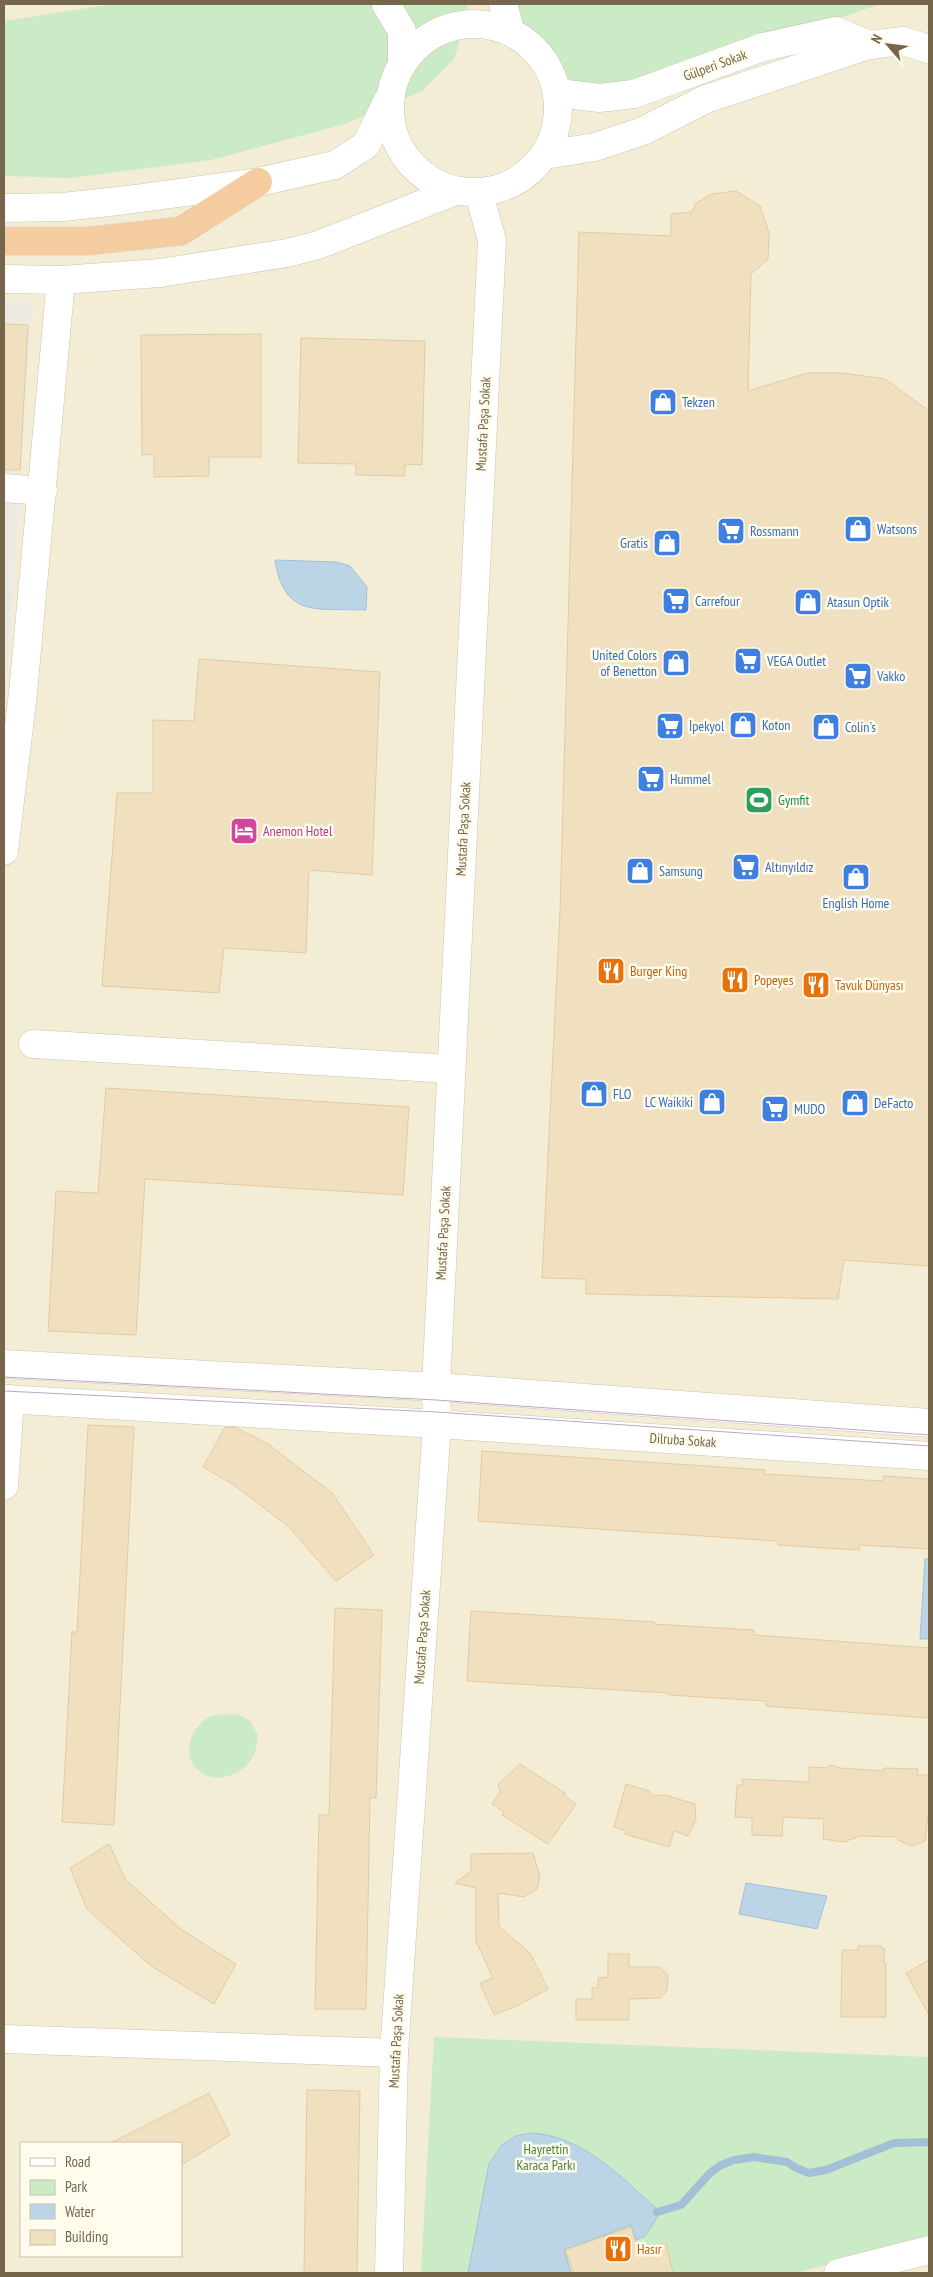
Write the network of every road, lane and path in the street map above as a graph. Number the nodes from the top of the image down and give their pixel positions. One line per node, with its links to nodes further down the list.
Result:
1 (386, 4): 6 (street)
2 (503, 4): 3 (street)
3 (510, 30): 6 (street); 7 (street)
4 (870, 44): 5 (street, Gülperi Sokak); 7 (street, Gülperi Sokak); 9 (street, Gülperi Sokak)
5 (929, 49)
6 (402, 62): 8 (street)
7 (558, 92): 9 (street)
8 (388, 100): 10 (street); 11 (street)
9 (545, 155): 11 (street)
10 (258, 182): 12 (street); 13 (highway)
11 (466, 193): 15 (street); 21 (street, Mustafa Paşa Sokak)
12 (4, 208)
13 (4, 241)
14 (4, 279): 15 (street)
15 (61, 280): 17 (street)
16 (4, 488): 17 (street)
17 (43, 491): 18 (street)
18 (13, 692): 19 (street)
19 (5, 849)
20 (32, 1044): 21 (street)
21 (452, 1069): 23 (street, Mustafa Paşa Sokak)
22 (4, 1364): 23 (street)
23 (436, 1386): 25 (street); 26 (street, Mustafa Paşa Sokak)
24 (7, 1399): 26 (street, Dilruba Sokak); 28 (street)
25 (929, 1423)
26 (437, 1424): 27 (street, Dilruba Sokak); 30 (street, Mustafa Paşa Sokak)
27 (929, 1456)
28 (4, 1486)
29 (4, 2039): 30 (street)
30 (394, 2053): 32 (street, Mustafa Paşa Sokak)
31 (929, 2250): 33 (street)
32 (389, 2273)
33 (838, 2273)

